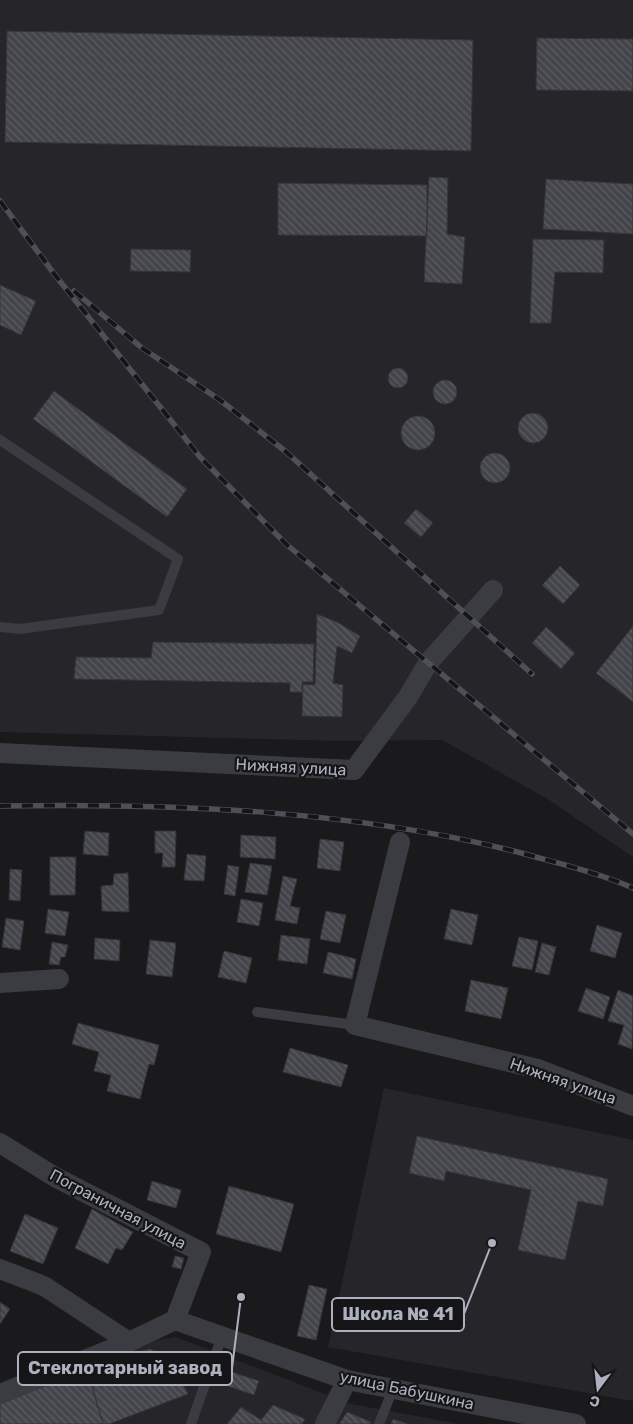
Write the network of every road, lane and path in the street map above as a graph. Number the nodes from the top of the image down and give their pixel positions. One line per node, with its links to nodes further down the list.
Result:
1 (0, 440): 3 (lane)
2 (493, 590): 4 (street, Нижняя улица)
3 (0, 627)
4 (0, 752)
5 (400, 842): 9 (street)
6 (59, 979): 7 (street)
7 (0, 983)
8 (257, 1012): 9 (lane)
9 (355, 1025): 10 (street, Нижняя улица)
10 (633, 1106)
11 (0, 1143): 13 (street, Пограничная улица)
12 (0, 1269): 15 (street)
13 (175, 1320): 14 (street, улица Бабушкина); 15 (street)
14 (222, 1336): 16 (street, улица Бабушкина); 20 (lane)
15 (129, 1342): 18 (street)
16 (347, 1380): 17 (street, улица Бабушкина); 21 (street)
17 (393, 1389): 19 (street, улица Бабушкина); 22 (lane)
18 (0, 1394)
19 (500, 1417): 23 (street, улица Бабушкина)
20 (191, 1424)
21 (325, 1424)
22 (379, 1424)
23 (576, 1424)

